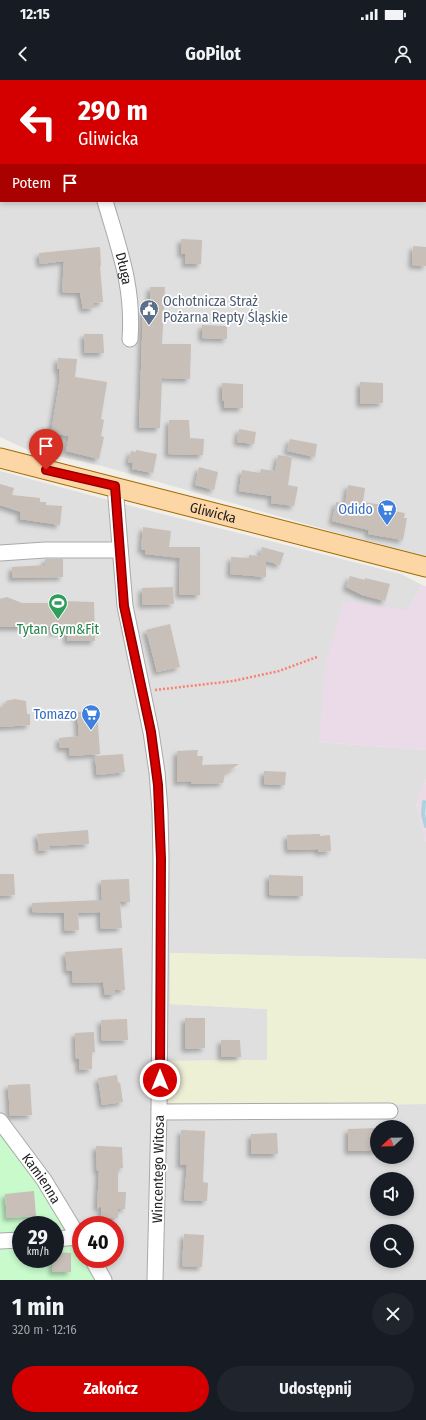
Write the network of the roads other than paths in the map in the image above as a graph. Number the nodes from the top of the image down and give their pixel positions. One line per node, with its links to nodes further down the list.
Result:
1 (104, 202): 2 (street, Długa)
2 (130, 339)
3 (0, 458): 4 (main road, Gliwicka)
4 (115, 486): 5 (street, Wincentego Witosa); 7 (main road, Gliwicka)
5 (120, 550): 6 (street); 9 (street, Wincentego Witosa)
6 (0, 553)
7 (426, 567)
8 (390, 1111): 9 (street)
9 (159, 1112): 16 (street, Wincentego Witosa)
10 (1, 1125): 11 (street, Kamienna)
11 (72, 1226)
12 (12, 1240): 13 (street)
13 (0, 1241)
14 (97, 1268): 15 (street)
15 (104, 1280)
16 (155, 1280)

